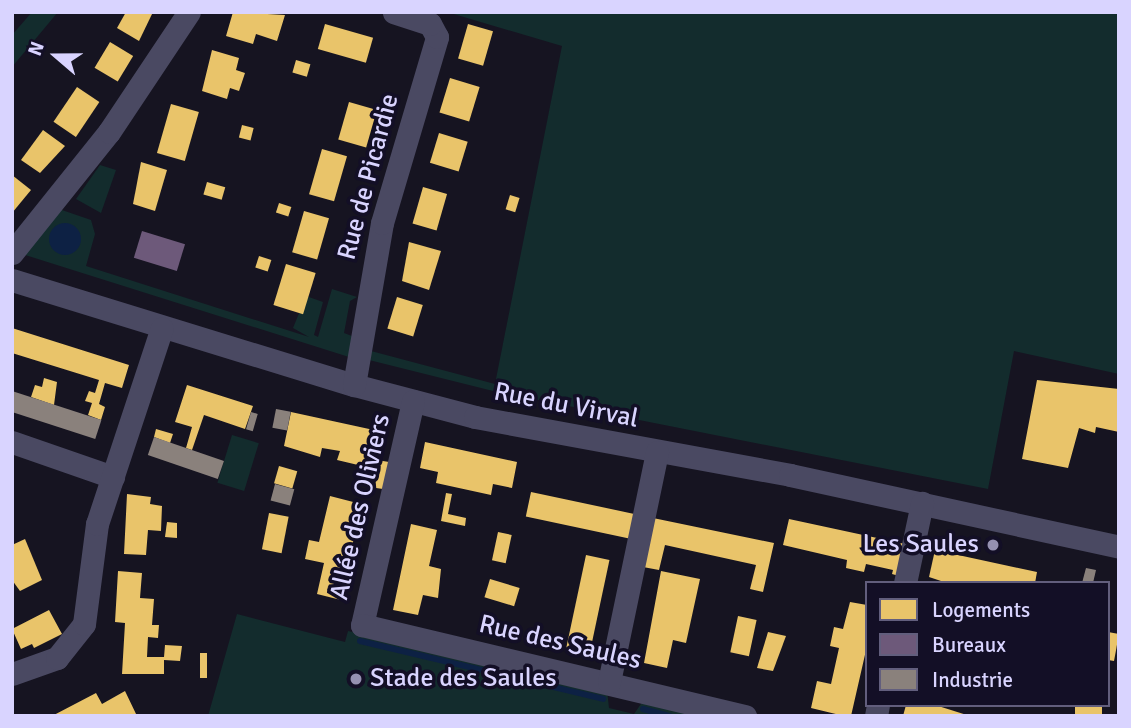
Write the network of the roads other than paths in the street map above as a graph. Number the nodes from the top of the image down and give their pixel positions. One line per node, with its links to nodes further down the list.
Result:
1 (189, 12): 3 (street)
2 (394, 12): 6 (street, Rue de Picardie)
3 (12, 253)
4 (12, 280): 5 (street, Rue du Virval)
5 (162, 328): 6 (street, Rue du Virval); 10 (street)
6 (354, 385): 7 (street, Rue du Virval)
7 (414, 401): 9 (street, Rue du Virval); 14 (street, Allée des Oliviers)
8 (12, 442): 10 (street)
9 (657, 452): 11 (street, Rue du Virval); 16 (street)
10 (113, 477): 15 (street)
11 (922, 503): 12 (street, Rue du Virval); 13 (street)
12 (1119, 547)
13 (905, 581)
14 (362, 625): 16 (street, Rue des Saules)
15 (12, 674)
16 (609, 682): 17 (street, Rue des Saules)
17 (746, 716)

